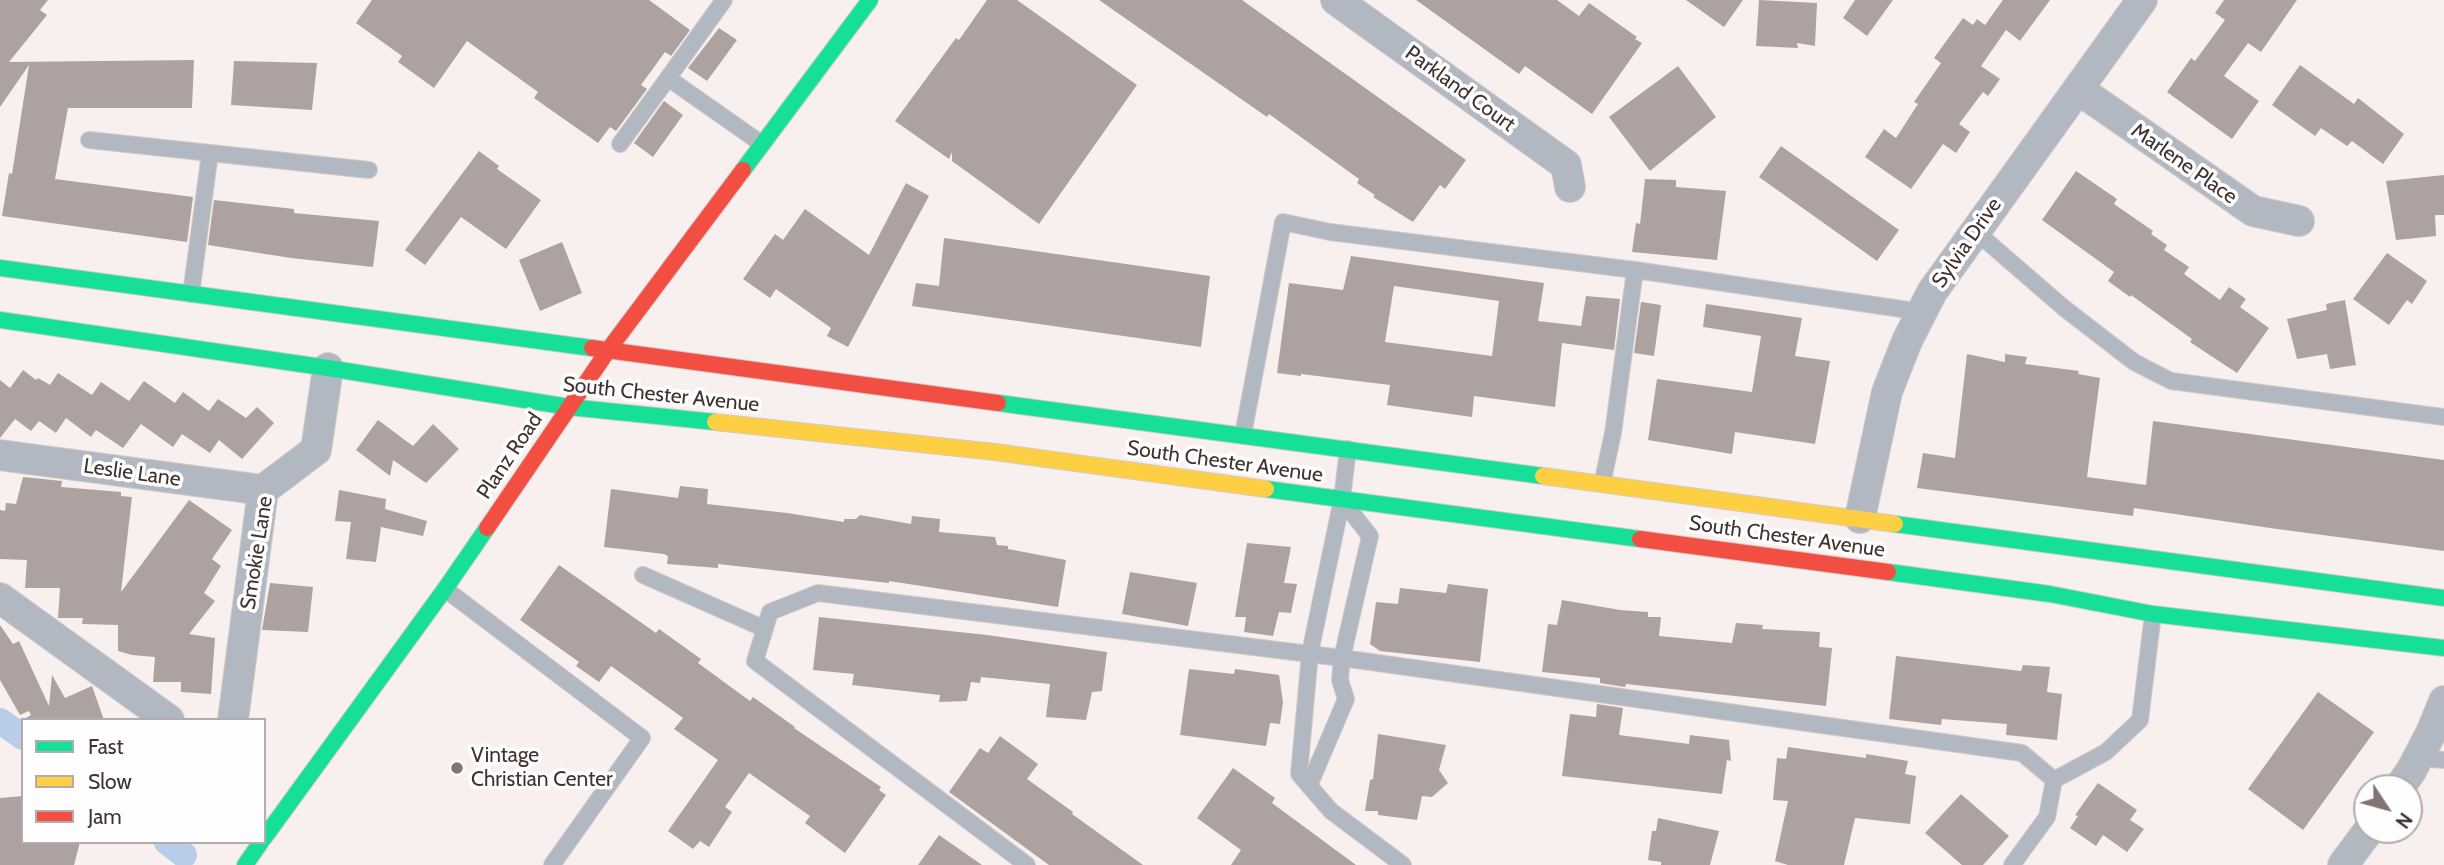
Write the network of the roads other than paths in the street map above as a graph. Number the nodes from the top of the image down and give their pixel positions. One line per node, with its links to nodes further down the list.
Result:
1 (724, 0): 5 (lane)
2 (870, 0): 9 (main road, Planz Road)
3 (1336, 0): 12 (street, Parkland Court)
4 (2143, 0): 6 (street, Sylvia Drive)
5 (668, 78): 8 (lane); 9 (lane)
6 (2078, 89): 13 (street, Marlene Place); 14 (street, Sylvia Drive)
7 (89, 140): 10 (lane)
8 (621, 144)
9 (762, 145): 20 (main road, Planz Road)
10 (210, 153): 11 (lane); 17 (lane)
11 (369, 170)
12 (1570, 187)
13 (2299, 220)
14 (1975, 231): 18 (street, Sylvia Drive); 23 (lane)
15 (0, 268): 17 (main road, South Chester Avenue)
16 (1635, 270): 18 (lane); 24 (lane); 27 (lane)
17 (191, 294): 20 (main road, South Chester Avenue)
18 (1922, 312): 30 (street, Sylvia Drive)
19 (0, 320): 21 (main road, South Chester Avenue)
20 (609, 349): 22 (main road, Planz Road); 24 (main road, South Chester Avenue)
21 (328, 368): 22 (main road, South Chester Avenue); 28 (street, Smokie Lane)
22 (569, 407): 29 (main road, South Chester Avenue); 32 (main road, Planz Road)
23 (2444, 416)
24 (1243, 435): 25 (main road, South Chester Avenue)
25 (1348, 449): 27 (main road, South Chester Avenue); 29 (lane)
26 (0, 455): 28 (street, Leslie Lane)
27 (1602, 484): 30 (main road, South Chester Avenue)
28 (264, 490): 42 (street, Smokie Lane)
29 (1342, 499): 35 (main road, South Chester Avenue); 38 (lane); 39 (lane)
30 (1860, 519): 34 (main road, South Chester Avenue)
31 (643, 575): 36 (lane)
32 (445, 589): 47 (main road, Planz Road); 51 (lane)
33 (0, 598): 41 (street)
34 (2444, 598)
35 (2153, 614): 37 (main road, South Chester Avenue); 45 (lane)
36 (765, 629): 38 (lane); 52 (lane)
37 (2444, 648)
38 (1310, 653): 39 (lane); 46 (lane)
39 (1342, 657): 45 (lane); 46 (lane)
40 (2444, 701): 43 (street)
41 (166, 718)
42 (233, 718)
43 (2431, 759): 44 (street)
44 (2414, 774)
45 (2054, 780): 54 (lane)
46 (1309, 786): 53 (lane)
47 (266, 835)
48 (260, 844): 50 (main road)
49 (2359, 844): 55 (street)
50 (244, 865)
51 (552, 865)
52 (1027, 865)
53 (1403, 865)
54 (2012, 865)
55 (2343, 865)

